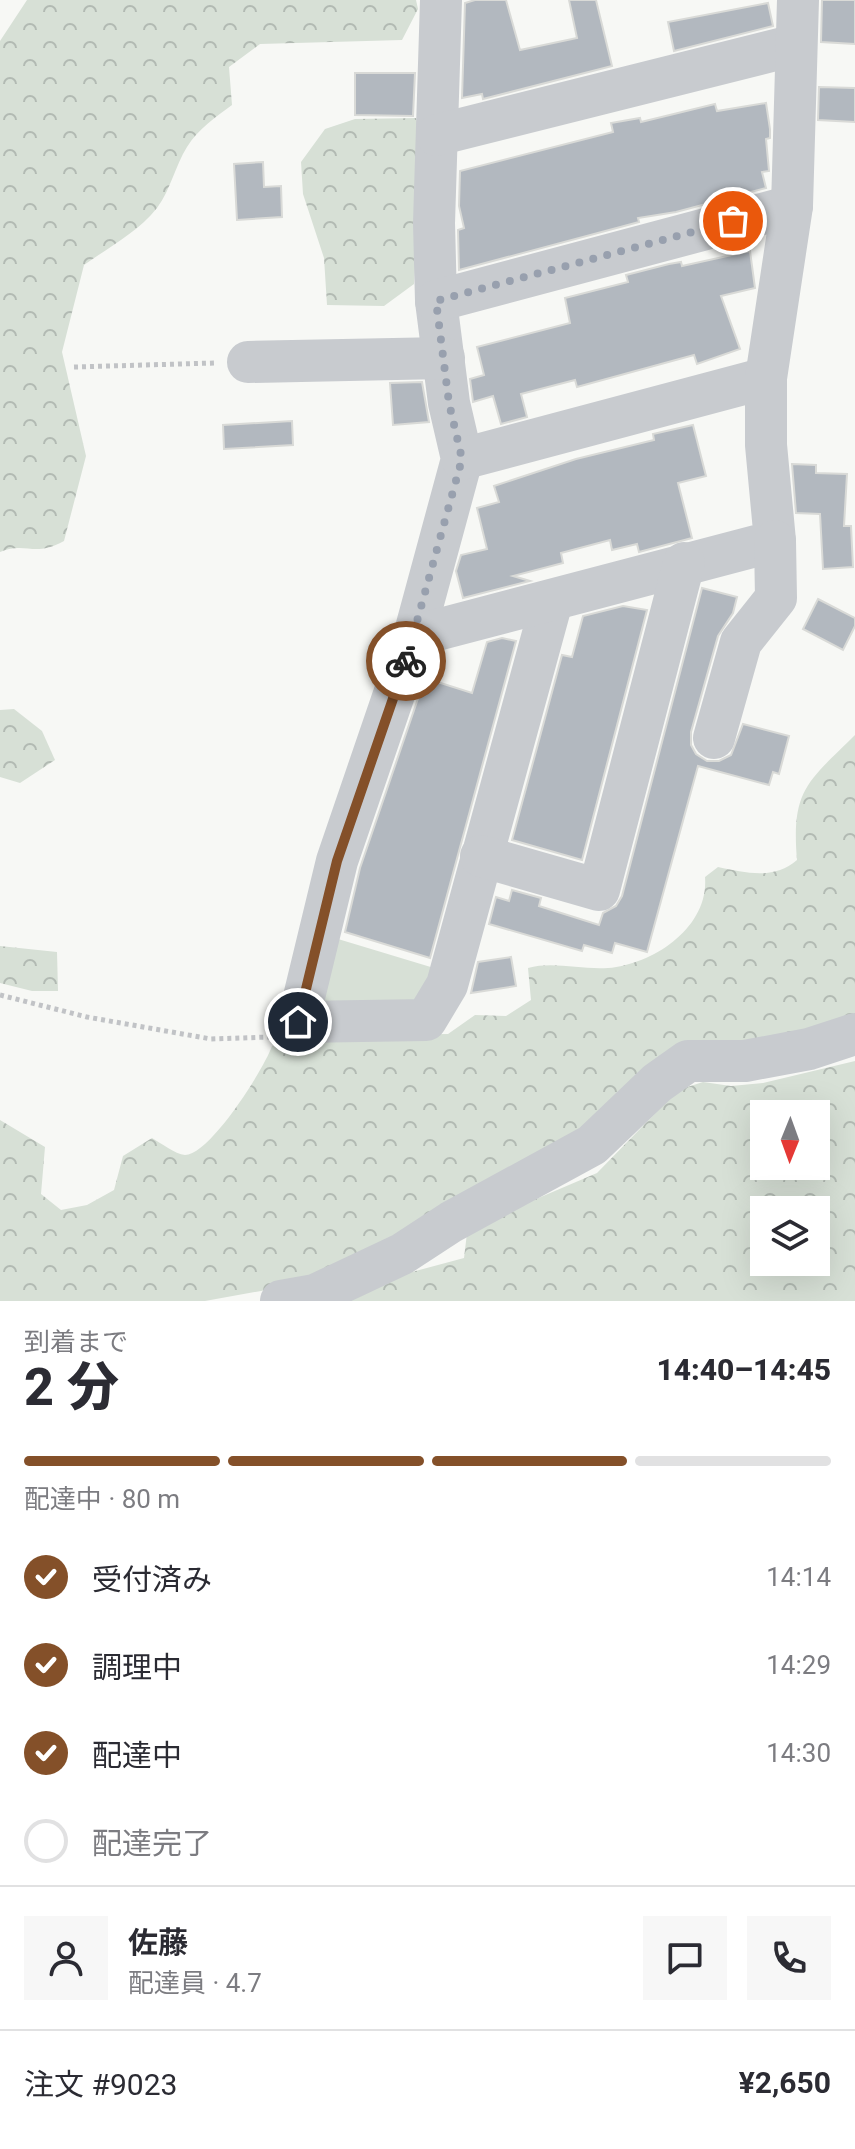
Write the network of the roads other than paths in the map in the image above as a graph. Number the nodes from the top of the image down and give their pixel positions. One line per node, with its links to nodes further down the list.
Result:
1 (441, 0): 4 (street)
2 (798, 0): 3 (street)
3 (795, 45): 4 (street); 5 (street)
4 (437, 135): 6 (street)
5 (792, 206): 6 (street); 9 (street)
6 (436, 301): 7 (street)
7 (444, 358): 8 (street); 10 (street)
8 (248, 362)
9 (766, 378): 10 (street); 11 (street)
10 (462, 459): 14 (street)
11 (775, 541): 12 (street); 15 (street)
12 (684, 563): 13 (street); 16 (street)
13 (552, 601): 14 (street); 16 (street)
14 (414, 636): 16 (street)
15 (714, 738)
16 (481, 856)
17 (855, 1034): 18 (street)
18 (281, 1301)

